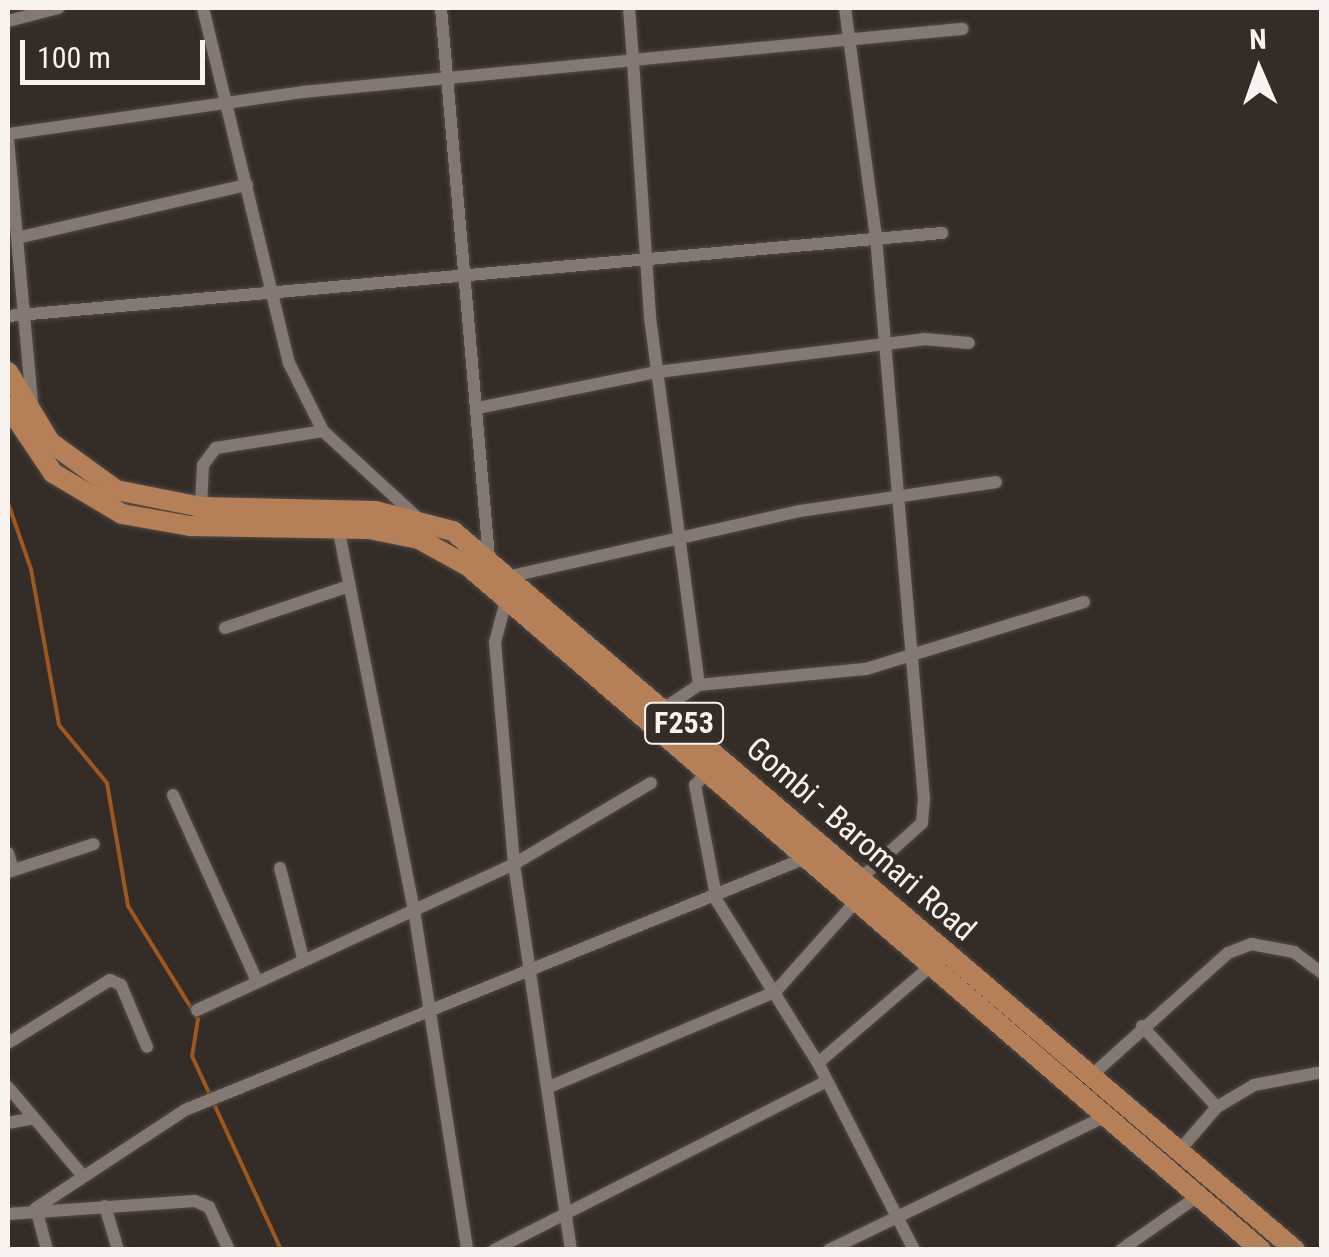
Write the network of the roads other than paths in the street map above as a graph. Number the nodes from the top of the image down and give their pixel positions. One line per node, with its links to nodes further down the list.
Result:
1 (58, 8): 6 (street)
2 (203, 8): 11 (street)
3 (441, 8): 10 (street)
4 (629, 8): 9 (street)
5 (846, 8): 8 (street)
6 (8, 20)
7 (962, 29): 8 (street)
8 (848, 38): 9 (street); 16 (street)
9 (633, 60): 10 (street); 17 (street)
10 (445, 81): 11 (street); 18 (street)
11 (230, 101): 12 (street); 13 (street)
12 (8, 136): 15 (street)
13 (247, 184): 15 (street); 19 (street)
14 (942, 233): 16 (street)
15 (21, 236): 20 (street)
16 (876, 237): 17 (street); 23 (street)
17 (646, 254): 18 (street); 25 (street)
18 (461, 274): 19 (street); 27 (street)
19 (266, 294): 20 (street); 29 (street)
20 (24, 314): 21 (street); 28 (street)
21 (8, 316)
22 (970, 342): 23 (street)
23 (886, 346): 25 (street); 31 (street)
24 (8, 372): 28 (main road, Gombi - Baromari Road / F253)
25 (657, 372): 27 (street); 35 (street)
26 (8, 406): 34 (main road, Gombi - Baromari Road / F253)
27 (478, 408): 36 (street)
28 (33, 414): 32 (main road, Gombi - Baromari Road / F253)
29 (323, 431): 32 (street); 33 (street)
30 (996, 482): 31 (street)
31 (897, 496): 35 (street); 41 (street)
32 (201, 507): 33 (main road, Gombi - Baromari Road / F253)
33 (417, 517): 36 (main road, Gombi - Baromari Road / F253)
34 (338, 526): 37 (main road, Gombi - Baromari Road / F253); 38 (street)
35 (680, 536): 37 (street); 42 (street)
36 (489, 558): 37 (main road, Gombi - Baromari Road / F253)
37 (509, 586): 43 (main road, Gombi - Baromari Road / F253); 44 (main road, Gombi - Baromari Road / F253); 50 (street)
38 (346, 587): 40 (street); 55 (street)
39 (1084, 602): 41 (street)
40 (225, 628)
41 (913, 657): 42 (street); 53 (street)
42 (699, 685): 43 (street)
43 (666, 708): 44 (main road, Gombi - Baromari Road / F253)
44 (717, 764): 49 (main road, Gombi - Baromari Road / F253); 53 (main road, Gombi - Baromari Road / F253); 54 (street)
45 (651, 783): 50 (street)
46 (173, 795): 60 (street)
47 (94, 844): 52 (street)
48 (8, 853): 52 (street)
49 (810, 856): 53 (main road, Gombi - Baromari Road / F253); 54 (street)
50 (514, 864): 55 (street); 59 (street)
51 (280, 868): 56 (street)
52 (10, 871)
53 (859, 888): 57 (main road, Gombi - Baromari Road / F253); 61 (street); 69 (main road, Gombi - Baromari Road / F253)
54 (717, 901): 59 (street); 61 (street)
55 (414, 910): 56 (street); 63 (street)
56 (303, 958): 60 (street)
57 (932, 965): 67 (street); 74 (main road, Gombi - Baromari Road / F253)
58 (1322, 973): 64 (street)
59 (528, 976): 63 (street); 72 (street)
60 (257, 981): 62 (street)
61 (775, 992): 67 (street); 72 (street)
62 (197, 1010)
63 (428, 1010): 78 (street); 89 (street)
64 (1142, 1026): 69 (street); 73 (street)
65 (8, 1043): 66 (street)
66 (147, 1048)
67 (818, 1063): 70 (street)
68 (1322, 1072): 73 (street)
69 (1092, 1075): 77 (main road, Gombi - Baromari Road / F253)
70 (826, 1081): 84 (street); 85 (street)
71 (8, 1087): 75 (street)
72 (549, 1087): 84 (street)
73 (1217, 1107): 77 (street)
74 (1106, 1116): 80 (main road, Gombi - Baromari Road / F253); 85 (street)
75 (34, 1118): 76 (street); 78 (street)
76 (8, 1123)
77 (1180, 1151): 79 (main road, Gombi - Baromari Road / F253)
78 (82, 1175): 82 (street)
79 (1232, 1197): 80 (main road); 96 (main road, Gombi - Baromari Road / F253)
80 (1205, 1203): 94 (street); 95 (main road, Gombi - Baromari Road / F253)
81 (105, 1206): 82 (street); 87 (street); 88 (street)
82 (36, 1208): 83 (street); 86 (street)
83 (8, 1214)
84 (566, 1214): 90 (street); 91 (street)
85 (898, 1216): 92 (street); 93 (street)
86 (46, 1250)
87 (118, 1250)
88 (229, 1250)
89 (468, 1250)
90 (494, 1250)
91 (571, 1250)
92 (829, 1250)
93 (914, 1250)
94 (1122, 1250)
95 (1261, 1250)
96 (1295, 1250)

